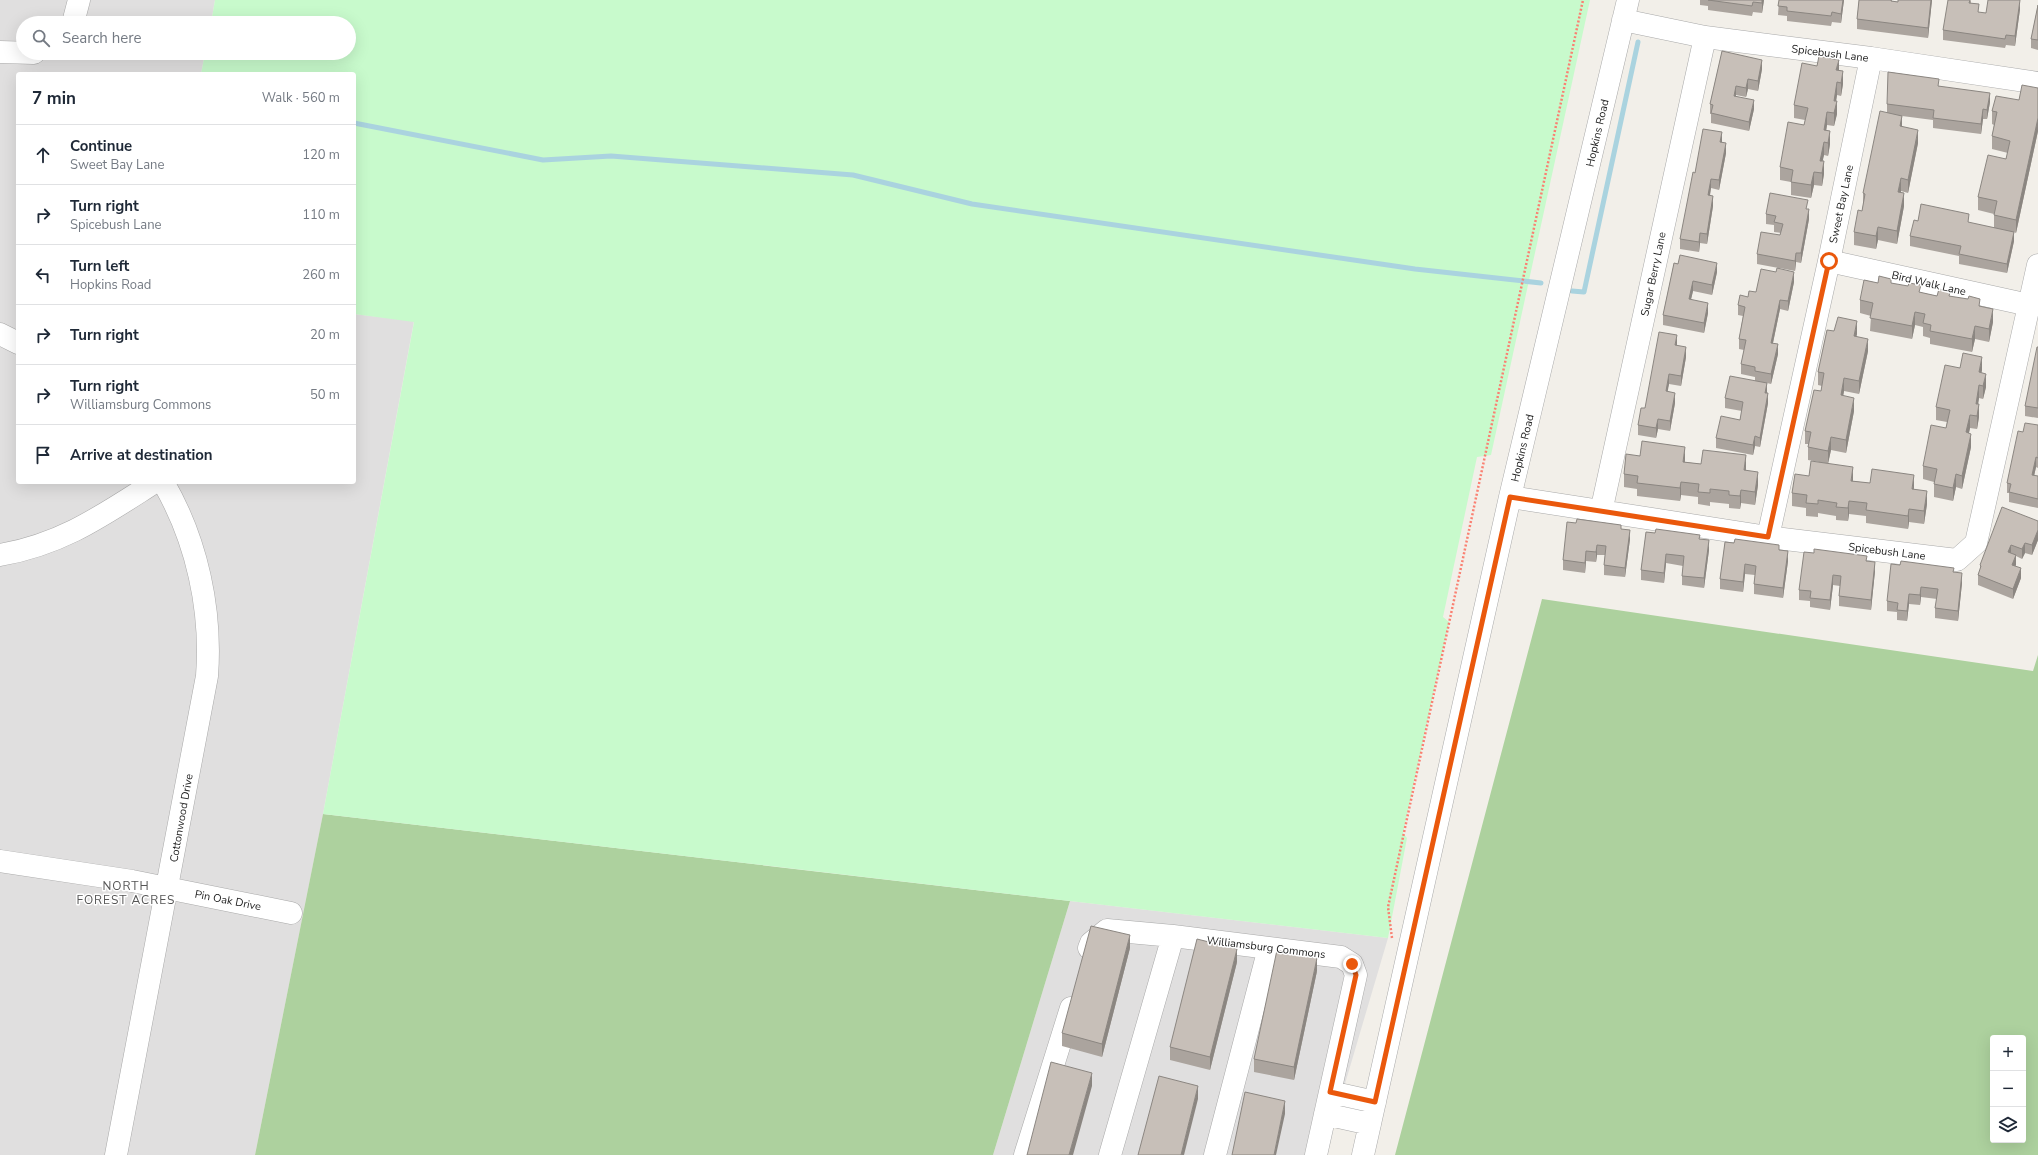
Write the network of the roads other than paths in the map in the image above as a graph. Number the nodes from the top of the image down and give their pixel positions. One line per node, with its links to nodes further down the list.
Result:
1 (79, 0): 3 (street)
2 (1626, 10): 4 (street, Spicebush Lane); 16 (street, Hopkins Road)
3 (75, 16)
4 (1705, 37): 7 (street, Spicebush Lane); 17 (street, Sugar Berry Lane)
5 (0, 52): 6 (street)
6 (16, 52)
7 (1871, 58): 8 (street, Spicebush Lane); 9 (street, Sweet Bay Lane)
8 (2038, 82)
9 (1829, 261): 11 (street, Bird Walk Lane); 18 (street, Sweet Bay Lane)
10 (2038, 265): 11 (street, Spicebush Lane)
11 (2029, 305): 18 (street, Spicebush Lane)
12 (0, 334): 13 (street)
13 (16, 342)
14 (161, 484): 19 (street)
15 (163, 484): 21 (street, Cottonwood Drive)
16 (1510, 497): 17 (street, Spicebush Lane); 28 (street, Hopkins Road)
17 (1601, 512): 18 (street, Spicebush Lane)
18 (1768, 537)
19 (0, 554)
20 (0, 861): 21 (street, Pin Oak Drive)
21 (168, 889): 22 (street, Pin Oak Drive); 31 (street, Cottonwood Drive)
22 (291, 913)
23 (1173, 936): 24 (street, Williamsburg Commons); 25 (street, Williamsburg Commons); 33 (street)
24 (1269, 948): 27 (street, Williamsburg Commons); 34 (street)
25 (1084, 965)
26 (1077, 988): 32 (street)
27 (1330, 1092): 28 (street); 29 (street, Williamsburg Commons)
28 (1375, 1102): 30 (street, Hopkins Road)
29 (1325, 1114): 30 (street); 35 (street, Williamsburg Commons)
30 (1370, 1124): 36 (street, Hopkins Road)
31 (116, 1155)
32 (1025, 1155)
33 (1110, 1155)
34 (1215, 1155)
35 (1316, 1155)
36 (1363, 1155)

